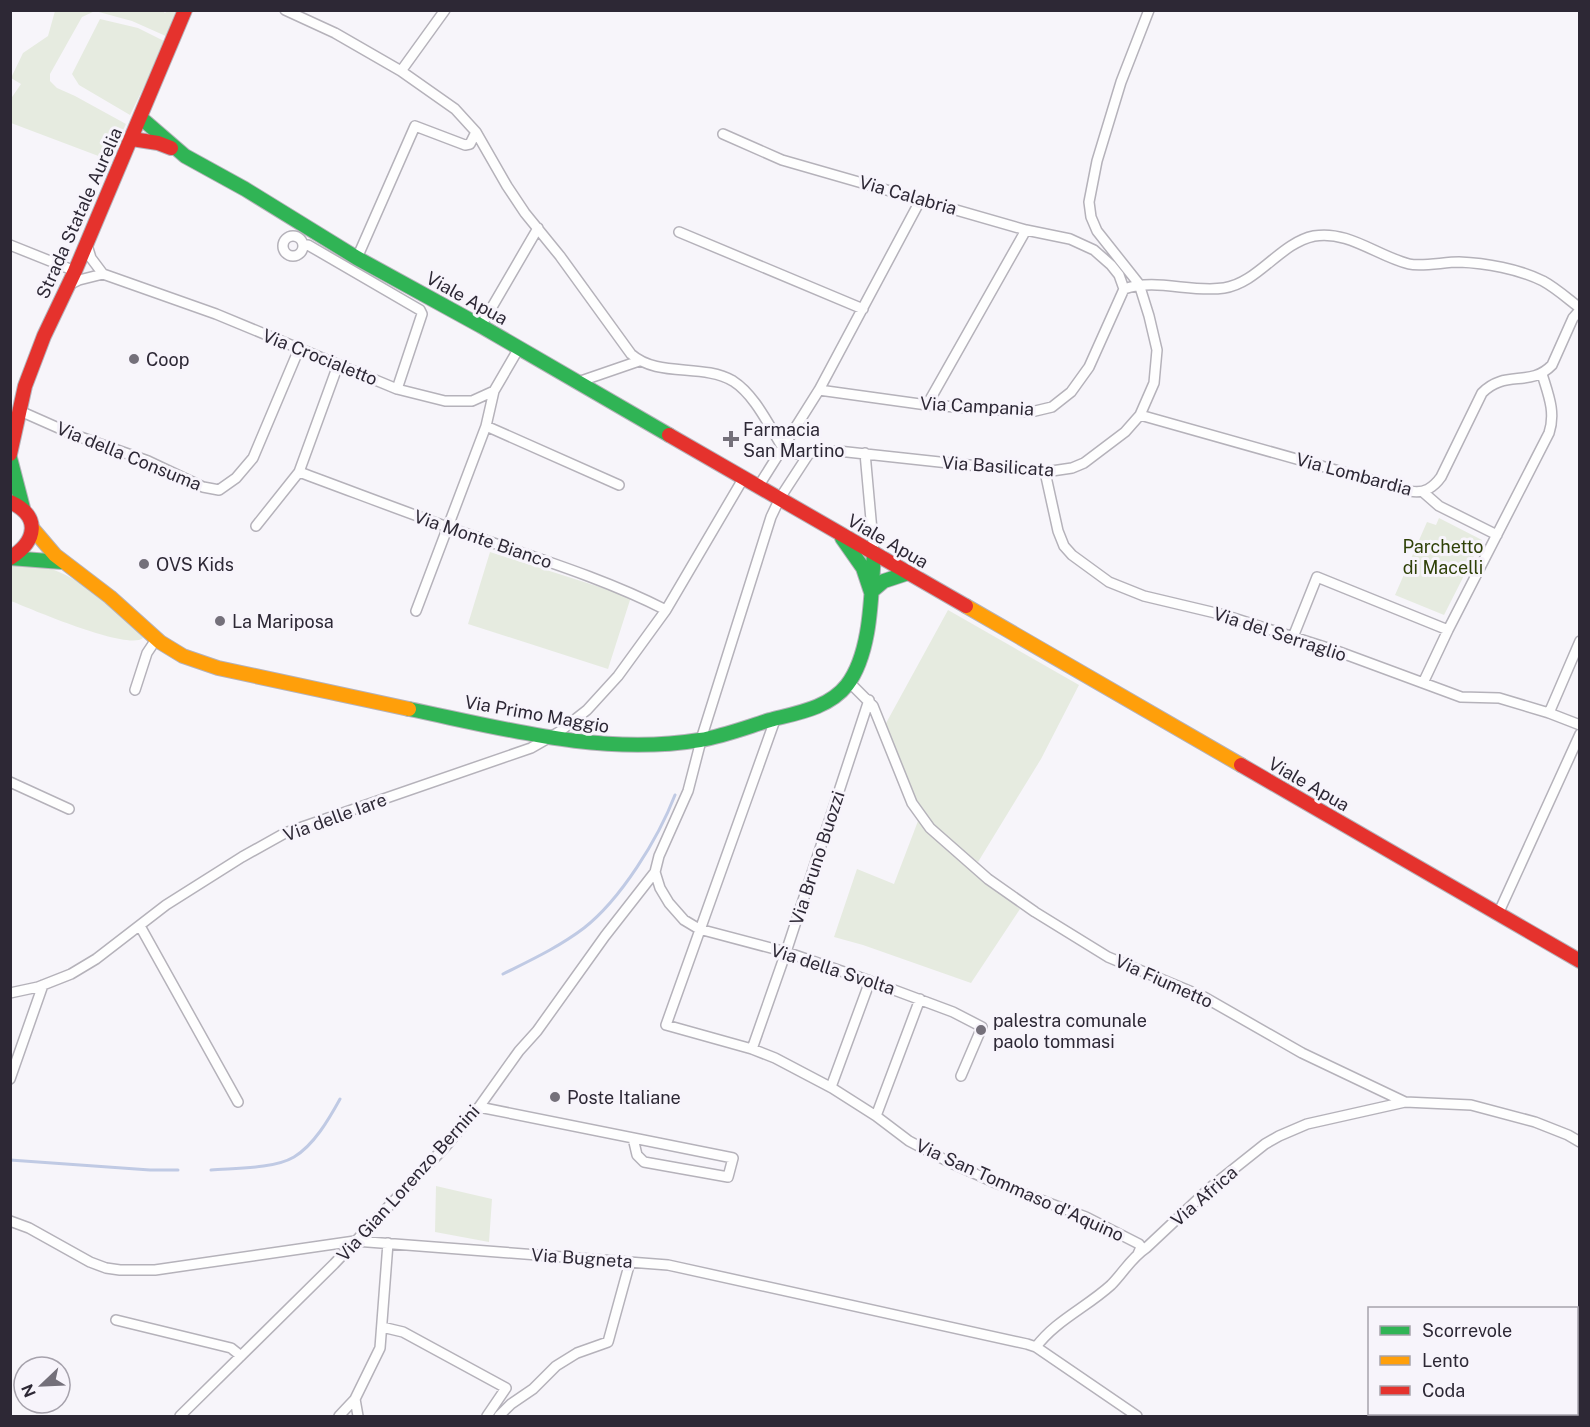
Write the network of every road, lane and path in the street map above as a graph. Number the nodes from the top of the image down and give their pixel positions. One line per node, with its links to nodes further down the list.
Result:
1 (185, 10): 6 (street, Strada Statale Aurelia)
2 (285, 10): 5 (street)
3 (445, 10): 5 (street)
4 (1149, 10): 15 (street, Via Basilicata)
5 (401, 71): 7 (street)
6 (141, 118): 9 (street, Strada Statale Aurelia); 10 (street, Viale Apua)
7 (476, 132): 12 (street); 20 (street)
8 (723, 134): 11 (street, Via Calabria)
9 (132, 139): 10 (street, Viale Apua); 16 (street, Strada Statale Aurelia)
10 (179, 151): 20 (street, Viale Apua)
11 (921, 199): 13 (street, Via Calabria); 26 (street)
12 (538, 228): 28 (street); 31 (street)
13 (1026, 230): 19 (street, Via Calabria); 38 (street)
14 (680, 232): 26 (street)
15 (1104, 240): 19 (street); 23 (street, Via Basilicata)
16 (86, 245): 21 (street, Strada Statale Aurelia); 22 (street)
17 (303, 245): 35 (street)
18 (10, 246): 21 (street)
19 (1094, 250): 25 (street, Via Calabria)
20 (357, 258): 28 (street, Viale Apua)
21 (75, 271): 24 (street, Strada Statale Aurelia)
22 (103, 274): 24 (street); 30 (street, Via Crocialetto)
23 (1138, 284): 25 (street); 27 (street); 40 (street, Via Basilicata)
24 (68, 286): 39 (street, Strada Statale Aurelia)
25 (1125, 289): 38 (street, Via Campania)
26 (863, 309): 36 (street)
27 (1580, 309): 33 (street)
28 (481, 326): 29 (street, Viale Apua)
29 (519, 348): 34 (street, Viale Apua); 37 (street)
30 (300, 349): 32 (street, Via Crocialetto); 39 (street, Via della Consuma)
31 (639, 361): 34 (street); 43 (street)
32 (338, 365): 35 (street, Via Crocialetto); 47 (street)
33 (1542, 374): 52 (street, Via Lombardia); 59 (street)
34 (578, 382): 49 (street, Viale Apua)
35 (398, 388): 37 (street, Via Crocialetto)
36 (819, 390): 38 (street, Via Campania); 43 (street)
37 (494, 391): 41 (street)
38 (927, 405)
39 (20, 411): 42 (street, Strada Statale Aurelia)
40 (1140, 416): 48 (street, Via Basilicata); 52 (street, Via Lombardia)
41 (486, 426): 50 (street); 56 (street)
42 (13, 437): 46 (street, Strada Statale Aurelia)
43 (783, 448): 45 (street, Via Basilicata); 51 (street)
44 (865, 453): 45 (street, Via Basilicata); 48 (street, Via Basilicata); 60 (street)
45 (808, 455): 53 (street)
46 (10, 456): 54 (street, Strada Statale Aurelia)
47 (299, 472): 55 (street); 56 (street, Via Monte Bianco)
48 (1045, 472): 68 (street, Via del Serraglio)
49 (743, 478): 51 (street, Viale Apua); 65 (street, Via delle Iare)
50 (619, 485)
51 (758, 487): 53 (street, Viale Apua)
52 (1423, 492): 59 (street)
53 (780, 498): 58 (street, Viale Apua); 80 (street, Via Gian Lorenzo Bernini)
54 (17, 505): 57 (street, Strada Statale Aurelia)
55 (256, 525)
56 (446, 527): 65 (street, Via Monte Bianco); 66 (street)
57 (32, 528): 61 (street); 62 (street, Via Primo Maggio)
58 (837, 532): 60 (street, Viale Apua); 64 (street)
59 (1497, 535): 67 (street)
60 (874, 554): 63 (street, Viale Apua); 64 (street, Via Primo Maggio)
61 (10, 558): 62 (street, Via Primo Maggio)
62 (62, 562): 69 (street, Via Primo Maggio)
63 (908, 573): 64 (street); 84 (street, Viale Apua)
64 (871, 592): 71 (street, Via Primo Maggio)
65 (666, 610): 79 (street, Via delle Iare)
66 (416, 611)
67 (1448, 630): 68 (street); 72 (street)
68 (1293, 637): 72 (street, Via del Serraglio)
69 (157, 638): 73 (street); 79 (street, Via Primo Maggio)
70 (1580, 641): 75 (street)
71 (849, 682): 74 (street, Via Fiumetto); 76 (street, Via Primo Maggio)
72 (1422, 684): 75 (street, Via del Serraglio)
73 (135, 690)
74 (869, 700): 87 (street, Via Bruno Buozzi); 98 (street, Via Fiumetto)
75 (1549, 713): 77 (street, Via del Serraglio)
76 (774, 720): 80 (street, Via Primo Maggio); 86 (street)
77 (1580, 725)
78 (1580, 734): 84 (street)
79 (546, 738): 80 (street, Via Primo Maggio); 85 (street, Via delle Iare)
80 (702, 740): 83 (street, Via Gian Lorenzo Bernini)
81 (10, 782): 82 (street)
82 (69, 810)
83 (655, 872): 86 (street, Via della Svolta); 99 (street, Via Gian Lorenzo Bernini)
84 (1498, 914): 88 (street, Viale Apua)
85 (140, 926): 90 (street, Via delle Iare); 97 (street)
86 (699, 929): 87 (street, Via della Svolta); 93 (street, Via San Tommaso d'Aquino)
87 (786, 952): 89 (street, Via della Svolta); 93 (street, Via Bruno Buozzi)
88 (1580, 961)
89 (870, 981): 92 (street, Via della Svolta); 96 (street)
90 (43, 985): 91 (street, Via delle Iare); 95 (street)
91 (10, 993)
92 (920, 999): 94 (street, Via della Svolta); 100 (street)
93 (752, 1049): 96 (street, Via San Tommaso d'Aquino)
94 (961, 1076)
95 (10, 1079)
96 (831, 1087): 100 (street, Via San Tommaso d'Aquino)
97 (238, 1102)
98 (1405, 1102): 102 (street, Via Fiumetto); 106 (street, Via Africa)
99 (479, 1107): 101 (street); 104 (street, Via Gian Lorenzo Bernini)
100 (876, 1116): 106 (street, Via San Tommaso d'Aquino)
101 (633, 1138): 101 (street)
102 (1580, 1142)
103 (10, 1221): 104 (street, Via Bugneta)
104 (355, 1241): 105 (street, Via Bugneta); 111 (street, Via Gian Lorenzo Bernini)
105 (388, 1243): 107 (street, Via Bugneta); 109 (street)
106 (1138, 1254): 110 (street, Via Africa)
107 (630, 1262): 110 (street, Via Bugneta); 117 (street)
108 (116, 1320): 111 (street)
109 (382, 1327): 112 (street); 116 (street)
110 (1036, 1347): 118 (street, Via Bugneta)
111 (241, 1356): 113 (street, Via Gian Lorenzo Bernini)
112 (355, 1399): 114 (street); 115 (street)
113 (180, 1416)
114 (339, 1416)
115 (358, 1416)
116 (487, 1416)
117 (499, 1416)
118 (1137, 1416)

